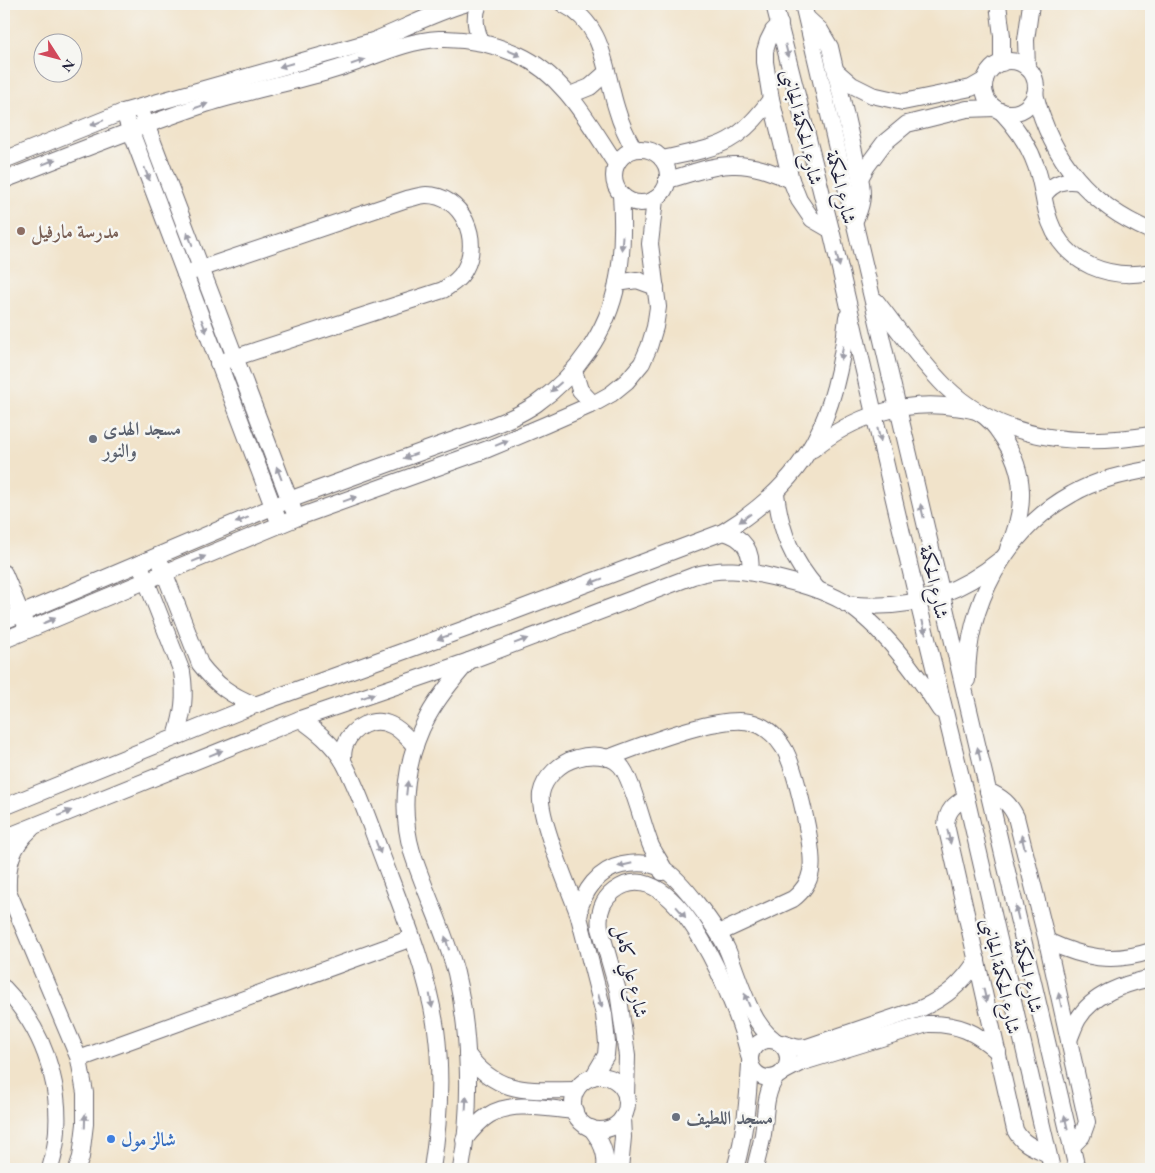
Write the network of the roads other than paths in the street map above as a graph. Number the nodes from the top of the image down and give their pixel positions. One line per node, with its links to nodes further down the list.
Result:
1 (464, 4): 18 (street, one-way to 18)
2 (479, 4): 9 (street)
3 (563, 4): 13 (street)
4 (774, 4): 8 (street, شارع الحكمة)
5 (998, 4): 10 (street)
6 (1030, 4): 11 (street)
7 (805, 10): 12 (street); 35 (street, شارع الحكمة)
8 (780, 24): 17 (street, شارع الحكمة الجانبى); 36 (street, شارع الحكمة, one-way to 36)
9 (481, 42): 16 (street, one-way to 16); 21 (street, one-way to 9)
10 (1002, 62): 11 (street); 14 (street)
11 (1027, 68): 15 (street)
12 (836, 71): 14 (street); 27 (street)
13 (607, 72): 16 (street); 23 (street)
14 (985, 80): 19 (street)
15 (1035, 94): 19 (street); 31 (street)
16 (570, 95): 26 (street)
17 (771, 99): 24 (street); 30 (street, شارع الحكمة الجانبى)
18 (140, 107): 20 (street); 21 (street)
19 (998, 109): 27 (street); 32 (street)
20 (123, 112): 22 (street); 25 (street, one-way to 25)
21 (146, 126): 22 (street); 38 (street, one-way to 21)
22 (130, 130): 28 (street, one-way to 22); 40 (street, one-way to 40)
23 (634, 150): 24 (street); 26 (street)
24 (662, 159): 29 (street)
25 (4, 160)
26 (616, 164): 33 (street)
27 (860, 178): 35 (street)
28 (4, 180)
29 (668, 180): 30 (street); 34 (street)
30 (791, 180): 36 (street, شارع الحكمة الجانبى)
31 (1080, 182): 32 (street); 37 (street)
32 (1044, 194): 39 (street)
33 (621, 195): 34 (street); 41 (street, one-way to 41)
34 (654, 199): 42 (street)
35 (854, 222): 43 (street, شارع الحكمة)
36 (831, 230): 44 (street, شارع الحكمة, one-way to 44)
37 (1151, 231)
38 (201, 268): 40 (street); 45 (street); 45 (street)
39 (1151, 272)
40 (185, 274): 46 (street, one-way to 46)
41 (617, 284): 42 (street); 47 (street)
42 (656, 287): 48 (street)
43 (872, 296): 49 (street, شارع الحكمة); 50 (street)
44 (848, 304): 51 (street, شارع الحكمة); 53 (street, one-way to 53)
45 (235, 358): 46 (street); 56 (street, one-way to 45)
46 (218, 363): 57 (street)
47 (574, 371): 48 (street); 56 (street, one-way to 56)
48 (593, 404): 58 (street, one-way to 48)
49 (898, 408): 50 (street); 51 (street); 69 (street, شارع الحكمة, one-way to 49)
50 (980, 413): 52 (street); 61 (street)
51 (874, 414): 53 (street); 70 (street, شارع الحكمة, one-way to 70)
52 (1151, 435)
53 (809, 452): 55 (street)
54 (1151, 469): 61 (street)
55 (776, 494): 60 (street, one-way to 60); 68 (street)
56 (289, 500): 57 (street); 58 (street)
57 (273, 507): 59 (street); 62 (street, one-way to 62)
58 (296, 518): 59 (street)
59 (280, 525): 66 (street, one-way to 59)
60 (723, 532): 64 (street); 77 (street, one-way to 77)
61 (1005, 554): 69 (street); 78 (street)
62 (158, 556): 63 (street); 66 (street)
63 (139, 564): 67 (street); 72 (street)
64 (750, 572): 68 (street); 76 (street, one-way to 64)
65 (4, 573): 72 (street)
66 (164, 573): 67 (street); 77 (street)
67 (146, 581): 74 (street, one-way to 67); 81 (street)
68 (818, 590): 71 (street)
69 (942, 595): 70 (street); 78 (street, شارع الحكمة)
70 (918, 602): 71 (street); 80 (street, شارع الحكمة, one-way to 80)
71 (846, 604): 80 (street)
72 (21, 613): 73 (street); 74 (street)
73 (4, 620): 75 (street)
74 (28, 630): 75 (street)
75 (8, 638)
76 (469, 661): 79 (street, one-way to 76); 82 (street)
77 (255, 705): 81 (street)
78 (968, 705): 86 (street, شارع الحكمة, one-way to 78)
79 (300, 719): 84 (street); 87 (street, one-way to 79)
80 (948, 722): 88 (street, شارع الحكمة)
81 (176, 737): 85 (street)
82 (415, 746): 84 (street); 107 (street, one-way to 82)
83 (608, 758): 92 (street); 95 (street, شارع علي كامل); 97 (street)
84 (343, 761): 98 (street, one-way to 98)
85 (106, 766): 87 (street); 89 (street)
86 (988, 791): 99 (street, one-way to 86); 118 (street, شارع الحكمة, one-way to 86)
87 (116, 792): 90 (street, one-way to 87)
88 (966, 797): 101 (street, شارع الحكمة الجانبى, one-way to 101); 119 (street, شارع الحكمة)
89 (4, 807)
90 (37, 824): 91 (street); 94 (street)
91 (4, 838)
92 (664, 869): 93 (street); 95 (street, one-way to 95); 97 (street)
93 (653, 886): 96 (street, شارع علي كامل); 109 (street, one-way to 109)
94 (6, 890): 108 (street)
95 (578, 913): 96 (street); 111 (street, شارع علي كامل, one-way to 111)
96 (599, 919): 113 (street, شارع علي كامل)
97 (718, 933): 105 (street, one-way to 97)
98 (412, 938): 108 (street); 122 (street, one-way to 122)
99 (1048, 941): 100 (street); 104 (street, one-way to 99)
100 (1151, 951)
101 (977, 960): 105 (street); 106 (street, شارع الحكمة الجانبى, one-way to 106)
102 (1151, 978): 104 (street)
103 (4, 988): 120 (street)
104 (1069, 1040): 118 (street)
105 (777, 1041): 109 (street); 110 (street)
106 (998, 1052): 110 (street); 119 (street, شارع الحكمة الجانبى)
107 (467, 1054): 112 (street); 117 (street, one-way to 107)
108 (78, 1059): 121 (street, one-way to 108)
109 (750, 1060): 110 (street); 126 (street)
110 (780, 1075): 127 (street)
111 (593, 1077): 112 (street); 113 (street)
112 (576, 1090): 114 (street)
113 (626, 1097): 115 (street)
114 (574, 1111): 116 (street); 117 (street)
115 (622, 1118): 116 (street); 125 (street)
116 (592, 1128): 124 (street)
117 (464, 1140): 123 (street)
118 (1072, 1146): 128 (street, شارع الحكمة)
119 (1050, 1162)
120 (50, 1169)
121 (77, 1169)
122 (432, 1169)
123 (461, 1169)
124 (605, 1169)
125 (620, 1169)
126 (736, 1169)
127 (755, 1169)
128 (1077, 1169)

